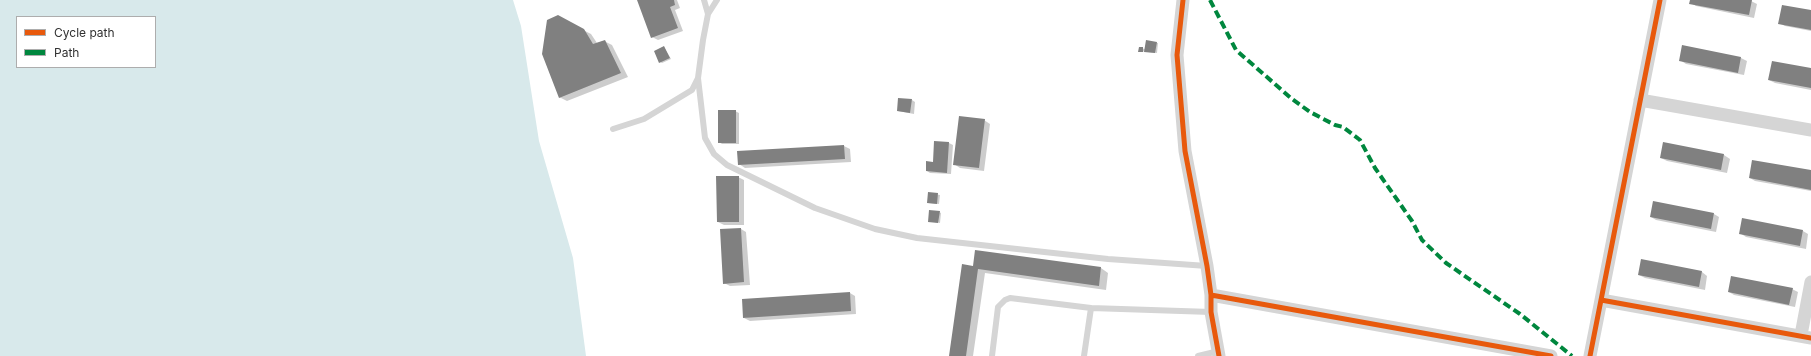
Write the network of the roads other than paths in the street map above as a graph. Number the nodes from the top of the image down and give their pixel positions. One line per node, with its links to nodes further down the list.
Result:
1 (704, 0): 5 (lane)
2 (717, 0): 5 (lane)
3 (1183, 0): 10 (street)
4 (1660, 0): 7 (street)
5 (708, 14): 6 (lane)
6 (698, 78): 8 (lane); 10 (lane)
7 (1640, 100): 9 (street); 13 (street)
8 (613, 130)
9 (1811, 130)
10 (1207, 266): 12 (street)
11 (1811, 282): 16 (street)
12 (1211, 295): 15 (street); 21 (street)
13 (1601, 300): 16 (street); 22 (street)
14 (1091, 308): 15 (lane); 18 (lane); 19 (lane)
15 (1211, 312): 17 (street)
16 (1806, 337)
17 (1219, 354): 20 (lane)
18 (992, 356)
19 (1084, 356)
20 (1198, 356)
21 (1551, 356)
22 (1590, 356)

